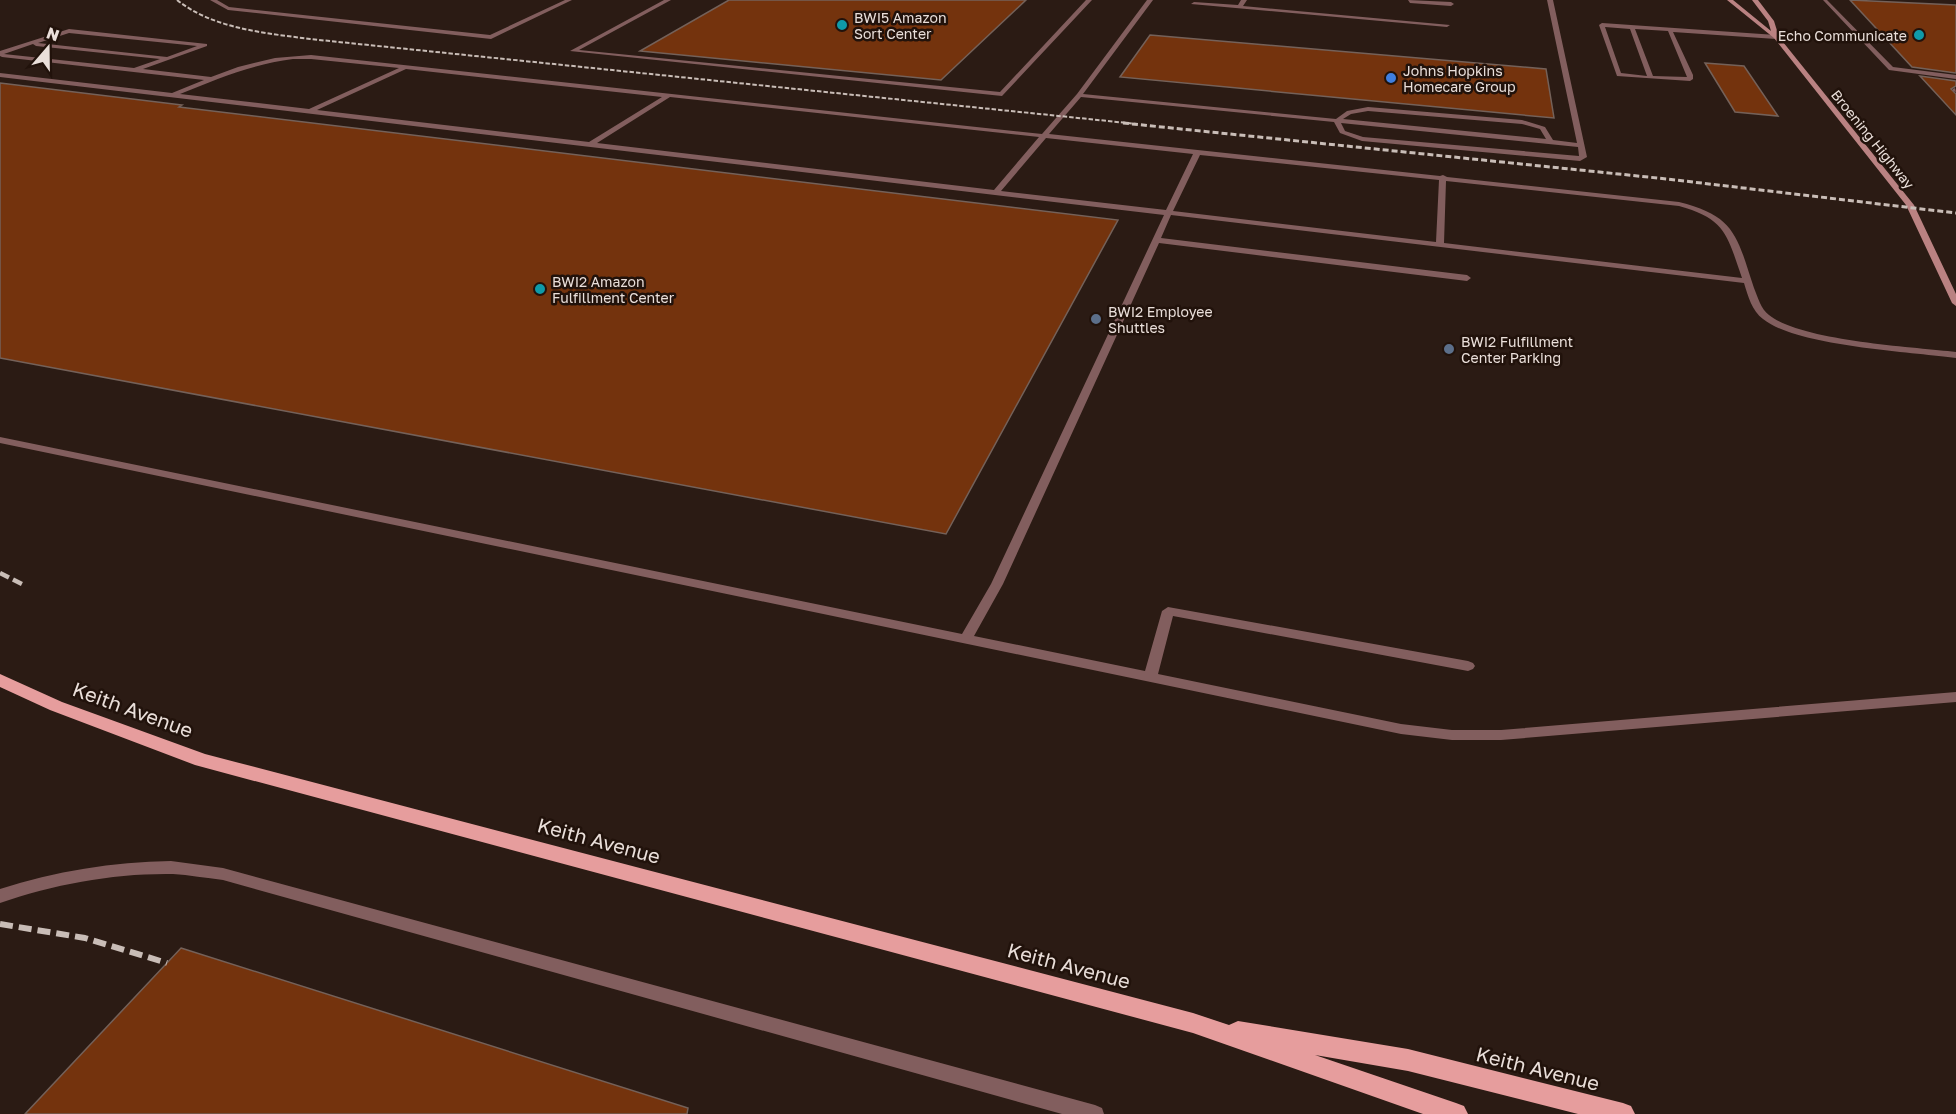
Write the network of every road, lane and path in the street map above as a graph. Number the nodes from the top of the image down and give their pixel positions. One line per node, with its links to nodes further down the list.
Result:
1 (213, 0): 2 (lane)
2 (569, 0)
3 (668, 0): 4 (lane)
4 (1089, 0)
5 (1150, 0): 32 (lane)
6 (1244, 0): 15 (lane)
7 (1400, 0): 12 (lane)
8 (1550, 0): 38 (lane)
9 (1730, 0): 20 (main road)
10 (1755, 0): 20 (main road, Broening Highway)
11 (1825, 0): 27 (lane)
12 (1410, 1): 14 (lane); 16 (lane)
13 (1194, 4): 15 (lane)
14 (1451, 4)
15 (1239, 7): 16 (lane)
16 (1407, 21): 17 (lane)
17 (1447, 25)
18 (1632, 27): 19 (lane); 28 (lane); 28 (lane)
19 (1670, 30): 20 (lane); 28 (lane)
20 (1776, 37): 47 (main road, Broening Highway)
21 (32, 43): 22 (lane); 23 (lane); 23 (lane)
22 (0, 54): 25 (lane)
23 (170, 58): 25 (lane)
24 (406, 67): 29 (lane); 31 (lane); 33 (lane)
25 (135, 70): 29 (lane)
26 (0, 75): 30 (lane)
27 (1956, 77)
28 (1651, 78)
29 (212, 79): 30 (lane)
30 (173, 95): 33 (lane)
31 (669, 95): 35 (lane); 37 (lane)
32 (1079, 95): 34 (lane); 35 (lane)
33 (310, 111): 37 (lane)
34 (1337, 121): 36 (lane); 36 (lane); 38 (lane)
35 (1044, 134): 39 (lane); 41 (lane)
36 (1551, 142): 38 (lane)
37 (591, 144): 41 (lane)
38 (1581, 145)
39 (1198, 151): 40 (lane); 42 (lane)
40 (1443, 177): 44 (lane); 46 (lane)
41 (996, 192): 42 (lane)
42 (1169, 212): 43 (lane); 44 (lane)
43 (1156, 240): 45 (lane); 50 (lane)
44 (1440, 244): 46 (lane)
45 (1467, 278)
46 (1747, 281): 48 (lane)
47 (1956, 303)
48 (1956, 355)
49 (0, 440): 50 (lane)
50 (966, 639): 52 (lane)
51 (1468, 666): 52 (lane)
52 (1150, 677): 54 (lane)
53 (0, 680): 56 (main road, Keith Avenue)
54 (1956, 697)
55 (0, 896): 57 (lane)
56 (1193, 1023): 58 (main road, Keith Avenue); 59 (main road, Keith Avenue)
57 (1095, 1114)
58 (1456, 1114)
59 (1623, 1114)

